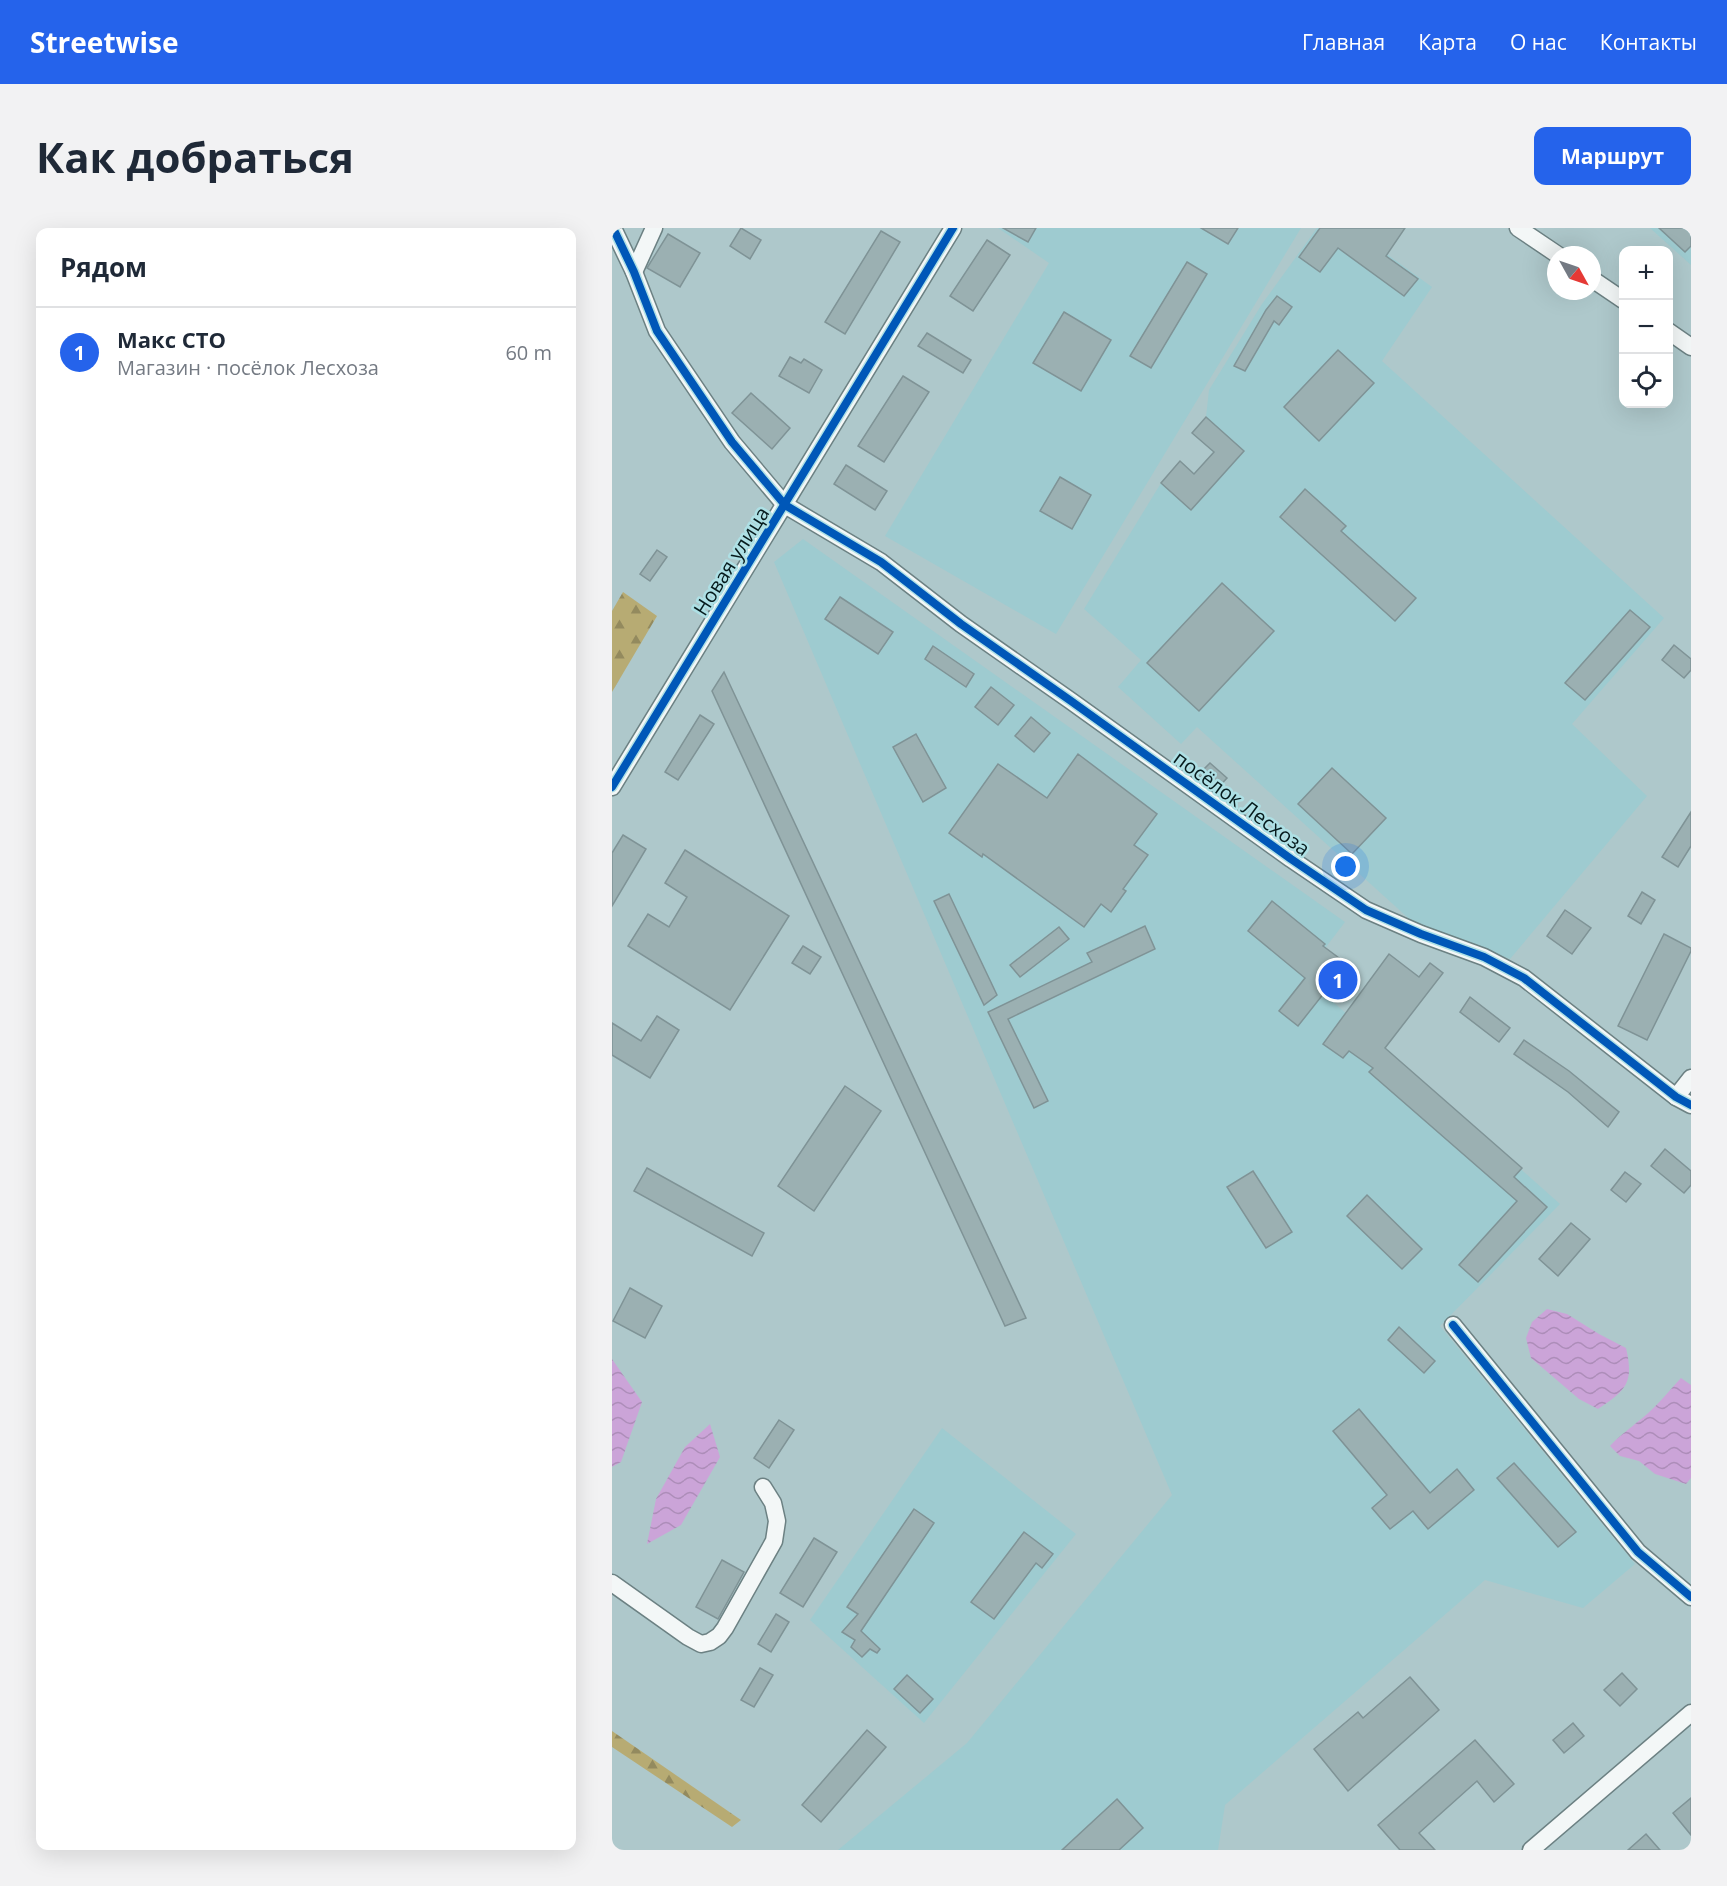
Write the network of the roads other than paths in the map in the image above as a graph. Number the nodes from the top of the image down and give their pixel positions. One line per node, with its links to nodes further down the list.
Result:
1 (613, 228): 6 (street, посёлок Лесхоза)
2 (654, 228): 6 (street)
3 (953, 228): 11 (street, Новая улица)
4 (1518, 228): 5 (street)
5 (1547, 248)
6 (634, 272): 11 (street, посёлок Лесхоза)
7 (1601, 285): 8 (street)
8 (1619, 297)
9 (1673, 334): 10 (street)
10 (1691, 347)
11 (785, 504): 12 (street, Новая улица); 14 (street, посёлок Лесхоза)
12 (612, 787)
13 (1691, 1078): 14 (street)
14 (1684, 1101)
15 (1453, 1325): 18 (street)
16 (763, 1487): 17 (street)
17 (612, 1583)
18 (1691, 1596)
19 (1691, 1713): 20 (street)
20 (1531, 1850)

